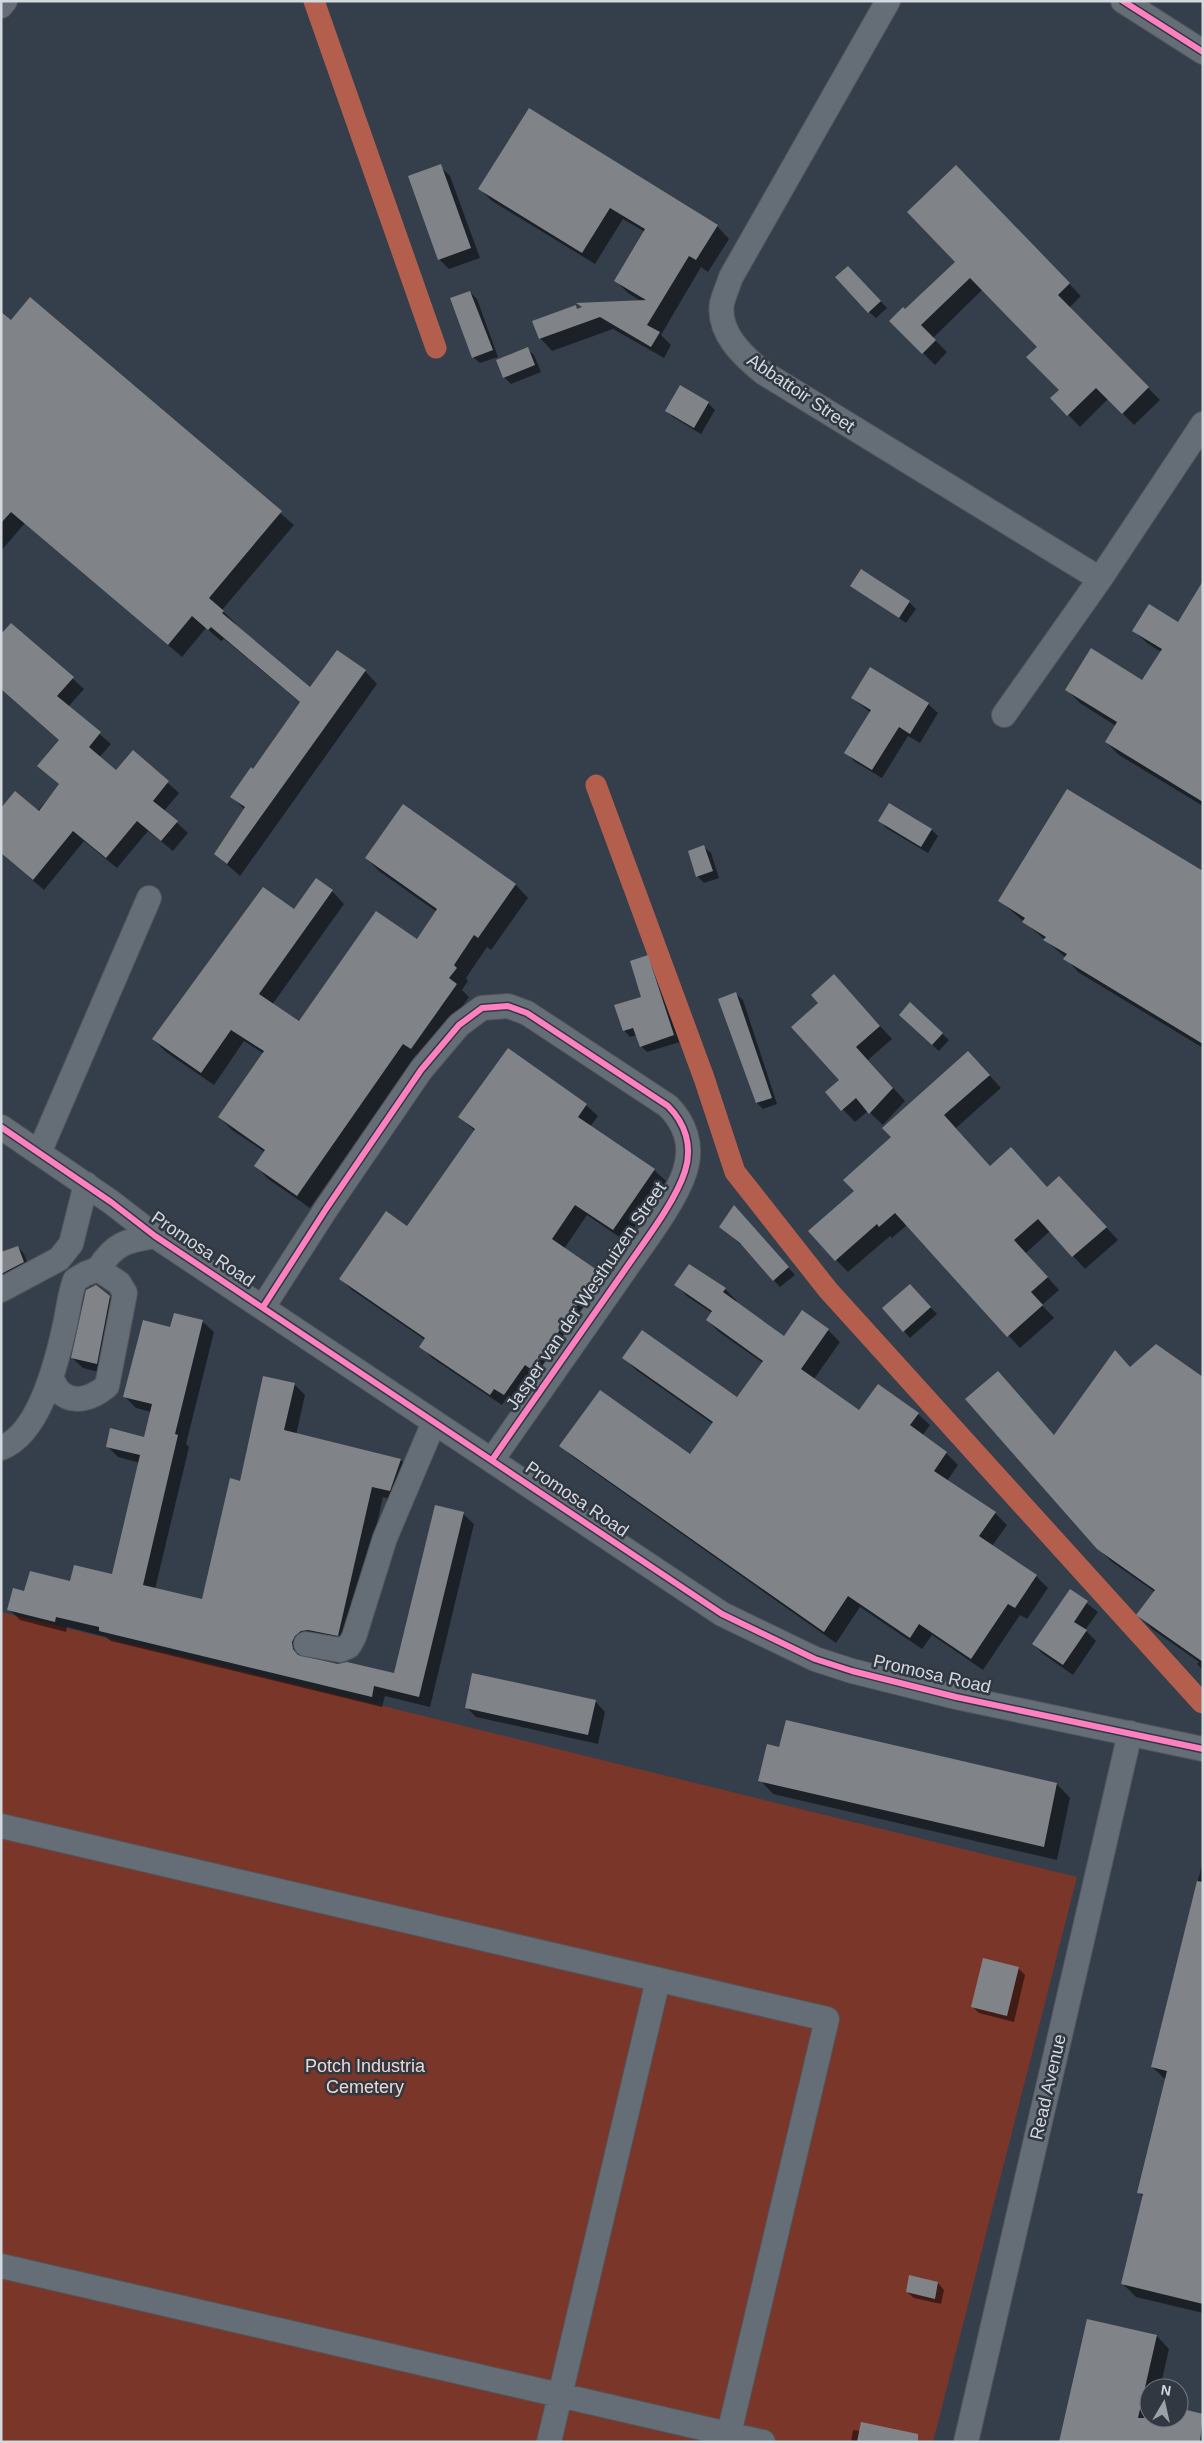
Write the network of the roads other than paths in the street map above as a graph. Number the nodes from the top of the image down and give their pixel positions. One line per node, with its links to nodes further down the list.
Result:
1 (5, 1): 4 (street)
2 (888, 1): 7 (street, Abbattoir Street)
3 (1123, 1): 5 (street)
4 (1, 6)
5 (1203, 52)
6 (1203, 424): 7 (street)
7 (1100, 579): 8 (street)
8 (1004, 715)
9 (149, 898): 11 (street)
10 (1, 1127): 11 (street, Promosa Road)
11 (39, 1153): 12 (street, Promosa Road)
12 (86, 1184): 13 (street, Promosa Road); 15 (street)
13 (155, 1236): 14 (street); 16 (street, Promosa Road)
14 (98, 1269): 17 (street); 17 (street)
15 (1, 1290)
16 (263, 1307): 18 (street, Promosa Road); 20 (street, Jasper van der Westhuizen Street)
17 (51, 1377): 19 (street)
18 (434, 1422): 20 (street, Promosa Road); 21 (street)
19 (1, 1448)
20 (492, 1460): 22 (street, Promosa Road)
21 (306, 1644)
22 (1130, 1733): 23 (street, Promosa Road); 31 (street, Read Avenue)
23 (1203, 1749)
24 (1, 1826): 25 (street)
25 (658, 1980): 27 (street); 28 (street)
26 (1, 2266): 27 (street)
27 (560, 2395): 28 (street); 29 (street)
28 (728, 2438): 30 (street)
29 (549, 2442)
30 (763, 2442)
31 (966, 2442)

